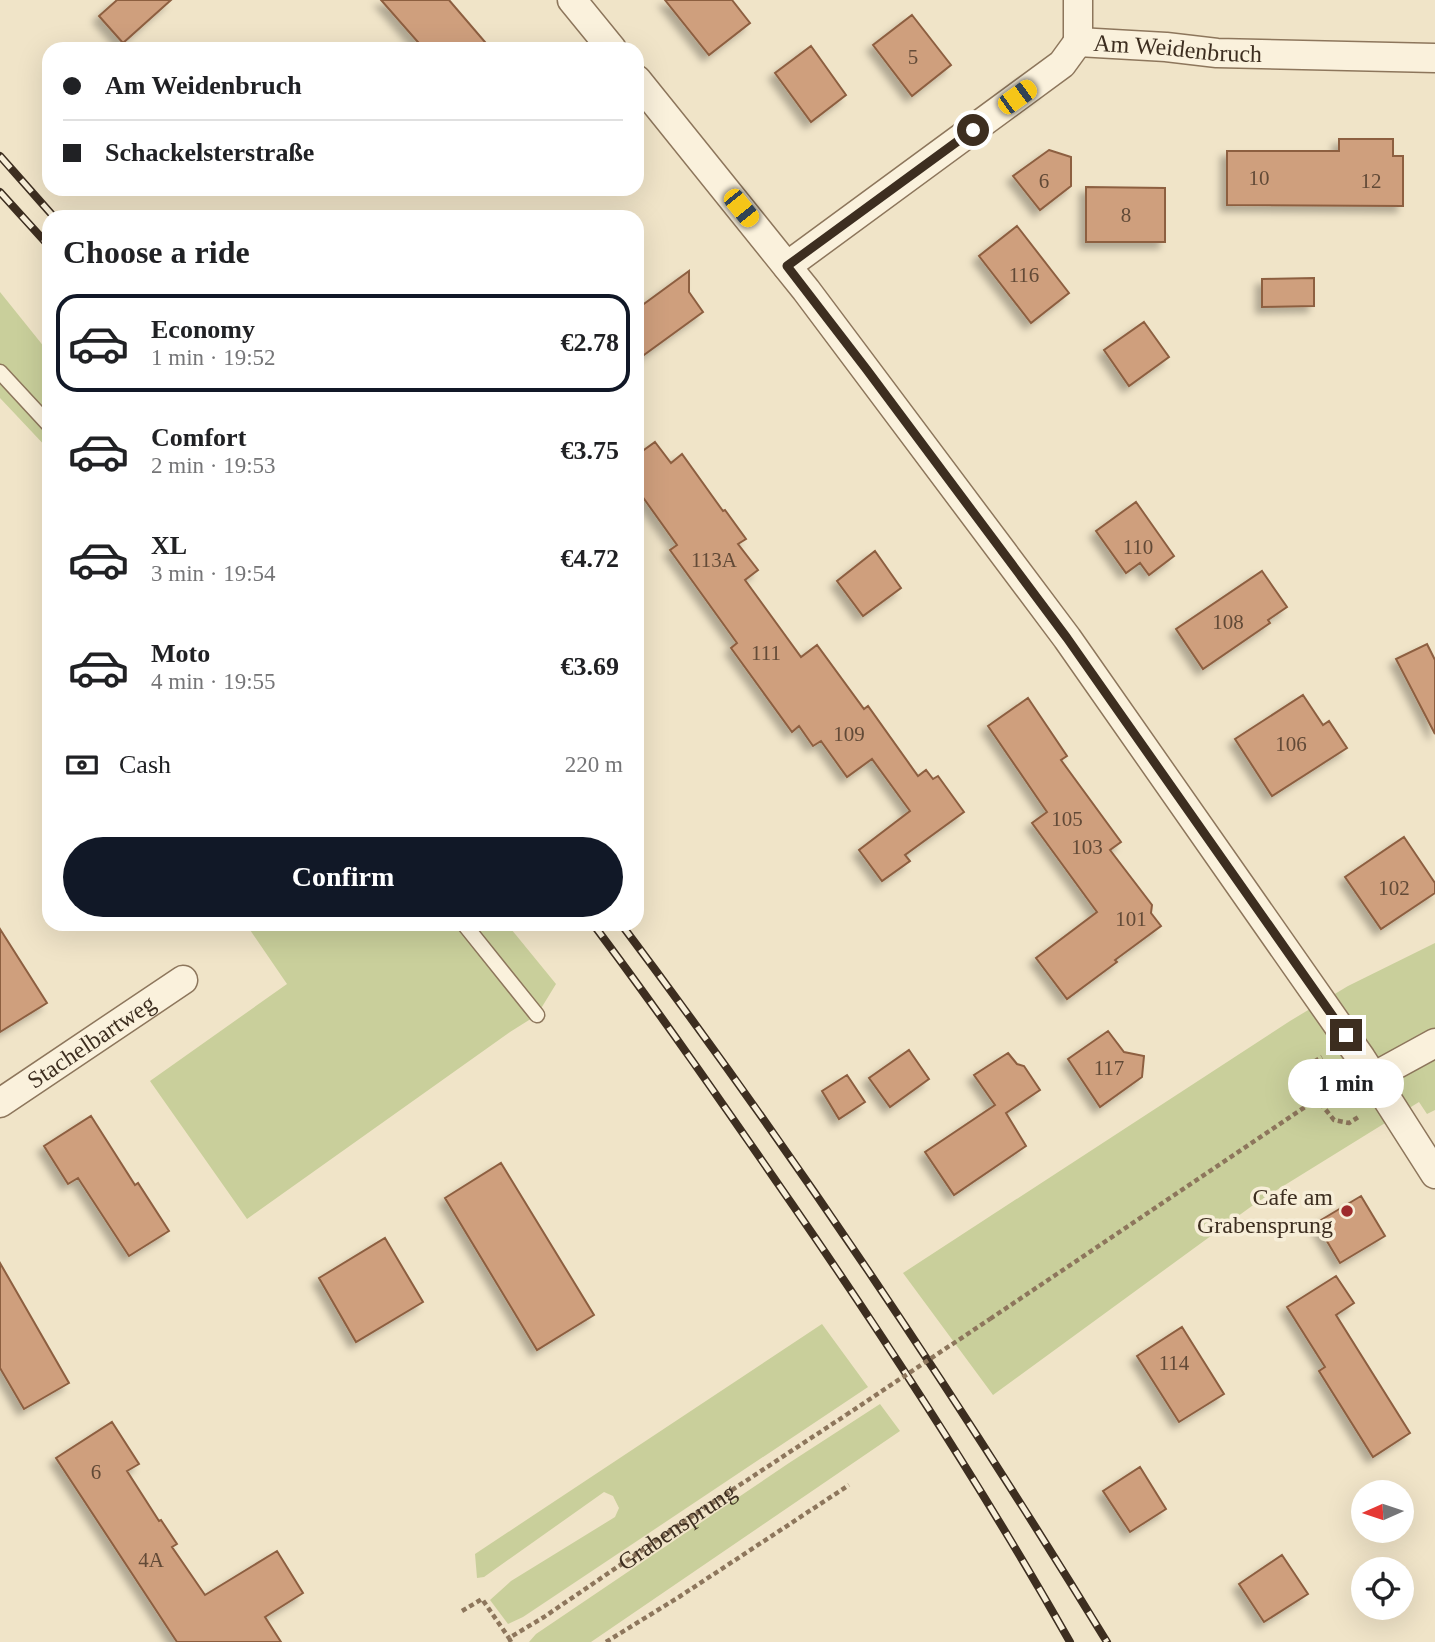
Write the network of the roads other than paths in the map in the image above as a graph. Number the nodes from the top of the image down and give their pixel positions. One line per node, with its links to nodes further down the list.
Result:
1 (1078, 0): 3 (street)
2 (581, 3): 4 (street)
3 (1078, 41): 5 (street, Am Weidenbruch); 7 (street, Am Weidenbruch)
4 (607, 42)
5 (1435, 58)
6 (644, 89): 7 (street)
7 (787, 266): 14 (street)
8 (0, 372): 9 (lane)
9 (42, 417)
10 (470, 931): 12 (lane)
11 (183, 980): 15 (street, Stachelbartweg)
12 (537, 1015)
13 (1435, 1043): 14 (street)
14 (1373, 1077): 16 (street)
15 (0, 1103)
16 (1435, 1174)

